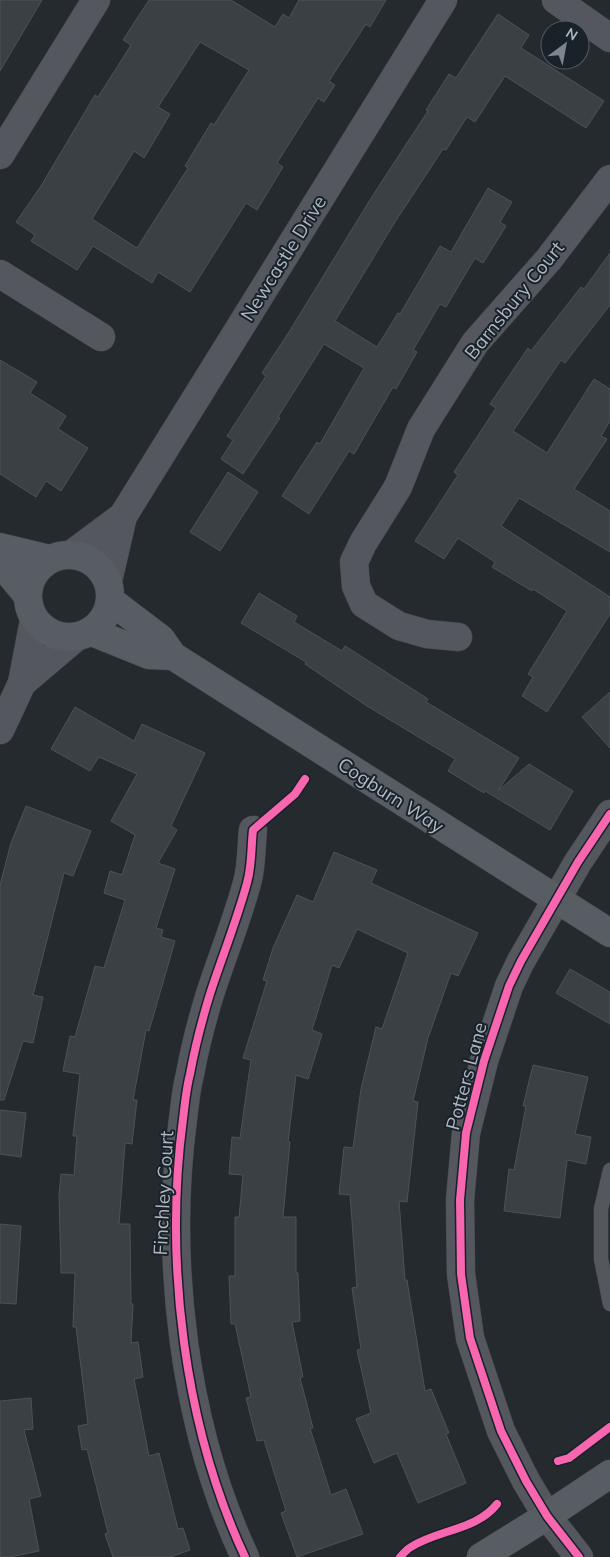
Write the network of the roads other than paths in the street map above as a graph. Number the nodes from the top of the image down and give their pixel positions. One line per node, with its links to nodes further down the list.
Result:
1 (96, 0): 5 (street)
2 (443, 0): 9 (street, Newcastle Drive)
3 (556, 0): 4 (street)
4 (610, 38)
5 (0, 154)
6 (610, 178): 16 (street, Barnsbury Court)
7 (0, 274): 8 (street)
8 (102, 337)
9 (123, 516): 11 (street, Newcastle Drive); 13 (street, Newcastle Drive)
10 (0, 547): 11 (street)
11 (61, 556): 13 (street); 14 (street)
12 (0, 562): 14 (street)
13 (109, 591): 15 (street); 17 (street, Cogburn Way)
14 (30, 608): 15 (street); 18 (street)
15 (84, 635): 17 (street, Cogburn Way); 18 (street)
16 (458, 637)
17 (173, 656): 22 (street, Cogburn Way)
18 (22, 683): 19 (street)
19 (0, 730)
20 (610, 814): 22 (street, Potters Lane)
21 (253, 830): 28 (street, Finchley Court)
22 (556, 899): 23 (street, Cogburn Way); 27 (street, Potters Lane)
23 (610, 932)
24 (610, 1170): 25 (lane)
25 (610, 1304)
26 (610, 1474): 27 (street)
27 (547, 1516): 29 (street); 30 (street, Potters Lane)
28 (245, 1557)
29 (481, 1557)
30 (579, 1557)

